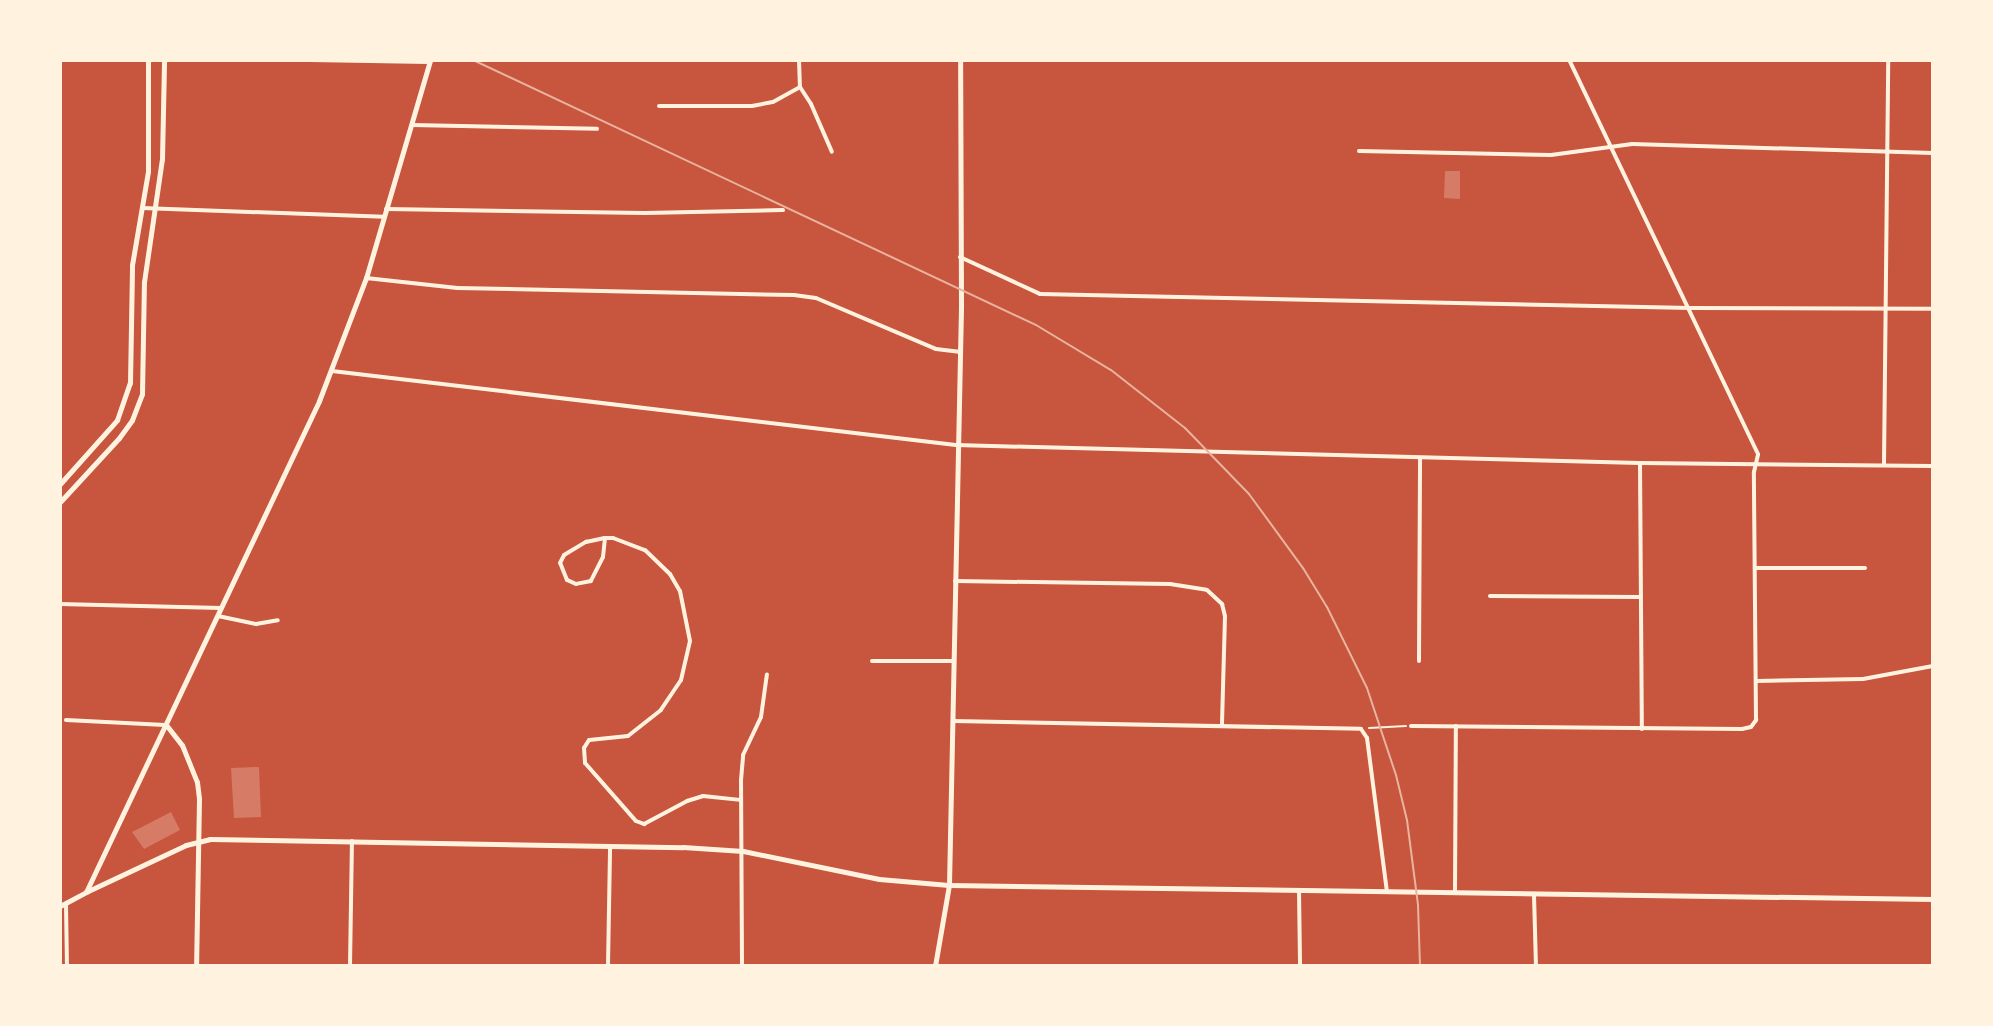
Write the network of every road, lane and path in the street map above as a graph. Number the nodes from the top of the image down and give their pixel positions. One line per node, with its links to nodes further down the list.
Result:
1 (148, 60): 18 (street)
2 (164, 60): 19 (street)
3 (310, 60): 8 (street)
4 (799, 60): 9 (street)
5 (960, 60): 23 (street)
6 (1569, 60): 13 (street)
7 (1888, 60): 14 (street)
8 (430, 61): 11 (street)
9 (800, 87): 10 (street); 16 (street)
10 (659, 106)
11 (410, 125): 12 (street); 20 (street)
12 (597, 129)
13 (1611, 146): 14 (street); 15 (street); 25 (street)
14 (1886, 149): 17 (street); 26 (street)
15 (1359, 151)
16 (832, 152)
17 (1933, 153)
18 (142, 208): 19 (street); 30 (street)
19 (154, 209): 22 (street); 31 (street)
20 (386, 209): 21 (street); 22 (street)
21 (783, 210)
22 (384, 217): 24 (street)
23 (960, 257): 25 (street); 28 (street)
24 (366, 278): 28 (street); 29 (street)
25 (1691, 308): 26 (street); 35 (street)
26 (1887, 309): 27 (street); 36 (street)
27 (1933, 309)
28 (959, 352): 32 (street)
29 (332, 371): 32 (street); 47 (street)
30 (129, 390): 31 (street); 38 (street)
31 (142, 394): 39 (street)
32 (956, 445): 33 (street); 43 (street)
33 (1420, 458): 34 (street); 52 (street)
34 (1640, 463): 35 (street); 45 (street)
35 (1756, 464): 36 (street); 41 (street)
36 (1884, 465): 37 (street)
37 (1933, 466)
38 (60, 484)
39 (60, 502)
40 (605, 538): 40 (street); 64 (street)
41 (1754, 568): 42 (street); 55 (street)
42 (1865, 568)
43 (955, 581): 51 (street); 58 (street)
44 (1490, 596): 45 (street)
45 (1639, 597): 63 (street)
46 (60, 604): 47 (street)
47 (221, 608): 48 (street)
48 (217, 616): 49 (street); 59 (street)
49 (278, 620)
50 (872, 661): 51 (street)
51 (954, 661): 57 (street)
52 (1419, 661)
53 (1933, 666): 55 (street)
54 (767, 674): 64 (street)
55 (1756, 681): 63 (street)
56 (66, 720): 59 (street)
57 (953, 721): 58 (street); 69 (street)
58 (1222, 725): 62 (street)
59 (167, 726): 65 (street); 71 (street)
60 (1411, 726): 61 (street); 62 (path)
61 (1456, 726): 63 (street); 73 (street)
62 (1361, 729): 72 (street)
63 (1642, 729)
64 (740, 800): 68 (street)
65 (198, 841): 66 (street); 71 (street); 78 (street)
66 (352, 841): 67 (street); 79 (street)
67 (610, 846): 68 (street); 80 (street)
68 (743, 851): 69 (street); 81 (street)
69 (949, 885): 70 (street); 82 (street)
70 (1299, 890): 72 (street); 83 (street)
71 (86, 892): 76 (street)
72 (1387, 892): 73 (street)
73 (1455, 892): 74 (street)
74 (1534, 895): 75 (street); 84 (street)
75 (1933, 899)
76 (63, 905): 77 (street)
77 (67, 966)
78 (196, 966)
79 (350, 966)
80 (608, 966)
81 (742, 966)
82 (935, 966)
83 (1300, 966)
84 (1536, 966)

